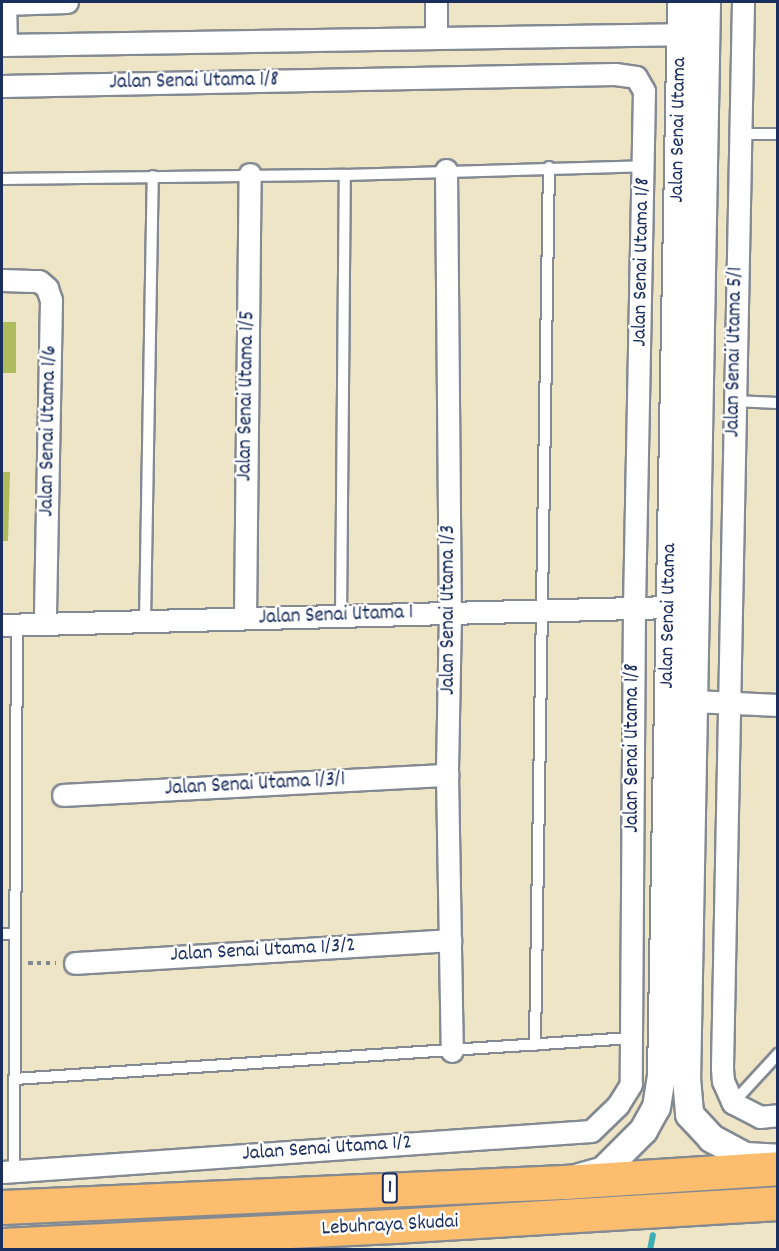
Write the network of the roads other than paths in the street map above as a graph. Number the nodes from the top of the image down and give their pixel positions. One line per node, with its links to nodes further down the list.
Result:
1 (67, 2): 6 (street)
2 (436, 2): 8 (street)
3 (681, 2): 7 (street, Jalan Senai Utama)
4 (706, 2): 7 (street, Jalan Senai Utama)
5 (743, 2): 11 (street, Jalan Senai Utama 5/1)
6 (4, 3): 9 (street)
7 (693, 34): 8 (street); 23 (street, Jalan Senai Utama); 32 (street, Jalan Senai Utama)
8 (436, 38): 9 (street)
9 (4, 45)
10 (2, 86): 13 (street, Jalan Senai Utama 1/8)
11 (740, 134): 12 (lane); 21 (street, Jalan Senai Utama 5/1)
12 (777, 134)
13 (644, 166): 14 (lane); 24 (street, Jalan Senai Utama 1/8)
14 (549, 167): 15 (lane); 25 (lane)
15 (446, 170): 17 (lane); 26 (street, Jalan Senai Utama 1/3)
16 (250, 174): 17 (lane); 18 (lane); 28 (street, Jalan Senai Utama 1/5)
17 (345, 175): 27 (lane)
18 (153, 176): 19 (lane); 29 (lane)
19 (2, 179)
20 (2, 280): 31 (street, Jalan Senai Utama 1/6)
21 (734, 401): 22 (lane); 33 (street, Jalan Senai Utama 5/1)
22 (777, 403)
23 (670, 607): 24 (street, Jalan Senai Utama 1); 52 (street, Jalan Senai Utama)
24 (634, 608): 25 (street, Jalan Senai Utama 1); 41 (street, Jalan Senai Utama 1/8)
25 (543, 610): 26 (street, Jalan Senai Utama 1); 42 (lane)
26 (450, 613): 27 (street, Jalan Senai Utama 1); 35 (street, Jalan Senai Utama 1/3)
27 (340, 616): 28 (street, Jalan Senai Utama 1)
28 (245, 618): 29 (street, Jalan Senai Utama 1)
29 (145, 621): 31 (street, Jalan Senai Utama 1)
30 (9, 624): 31 (street, Jalan Senai Utama 1); 38 (lane)
31 (45, 624)
32 (693, 701): 33 (street); 49 (street, Jalan Senai Utama)
33 (727, 702): 34 (street); 47 (street, Jalan Senai Utama 5/1)
34 (777, 705)
35 (447, 775): 36 (street, Jalan Senai Utama 1/3/1); 39 (street, Jalan Senai Utama 1/3)
36 (63, 795)
37 (2, 934): 38 (lane)
38 (15, 934): 45 (lane)
39 (450, 940): 40 (street, Jalan Senai Utama 1/3/2); 43 (street, Jalan Senai Utama 1/3)
40 (75, 963)
41 (632, 1038): 42 (lane); 46 (street, Jalan Senai Utama 1/8)
42 (535, 1045): 43 (lane)
43 (452, 1051): 45 (lane)
44 (777, 1054): 47 (lane)
45 (14, 1079): 51 (lane)
46 (631, 1084): 51 (street, Jalan Senai Utama 1/2)
47 (733, 1103): 48 (street)
48 (777, 1115)
49 (777, 1158)
50 (777, 1168): 52 (highway, Lebuhraya Skudai / 1)
51 (8, 1172)
52 (564, 1182): 54 (highway, Lebuhraya Skudai / 1)
53 (777, 1203): 55 (highway, Lebuhraya Skudai / 1)
54 (2, 1207)
55 (2, 1245)

